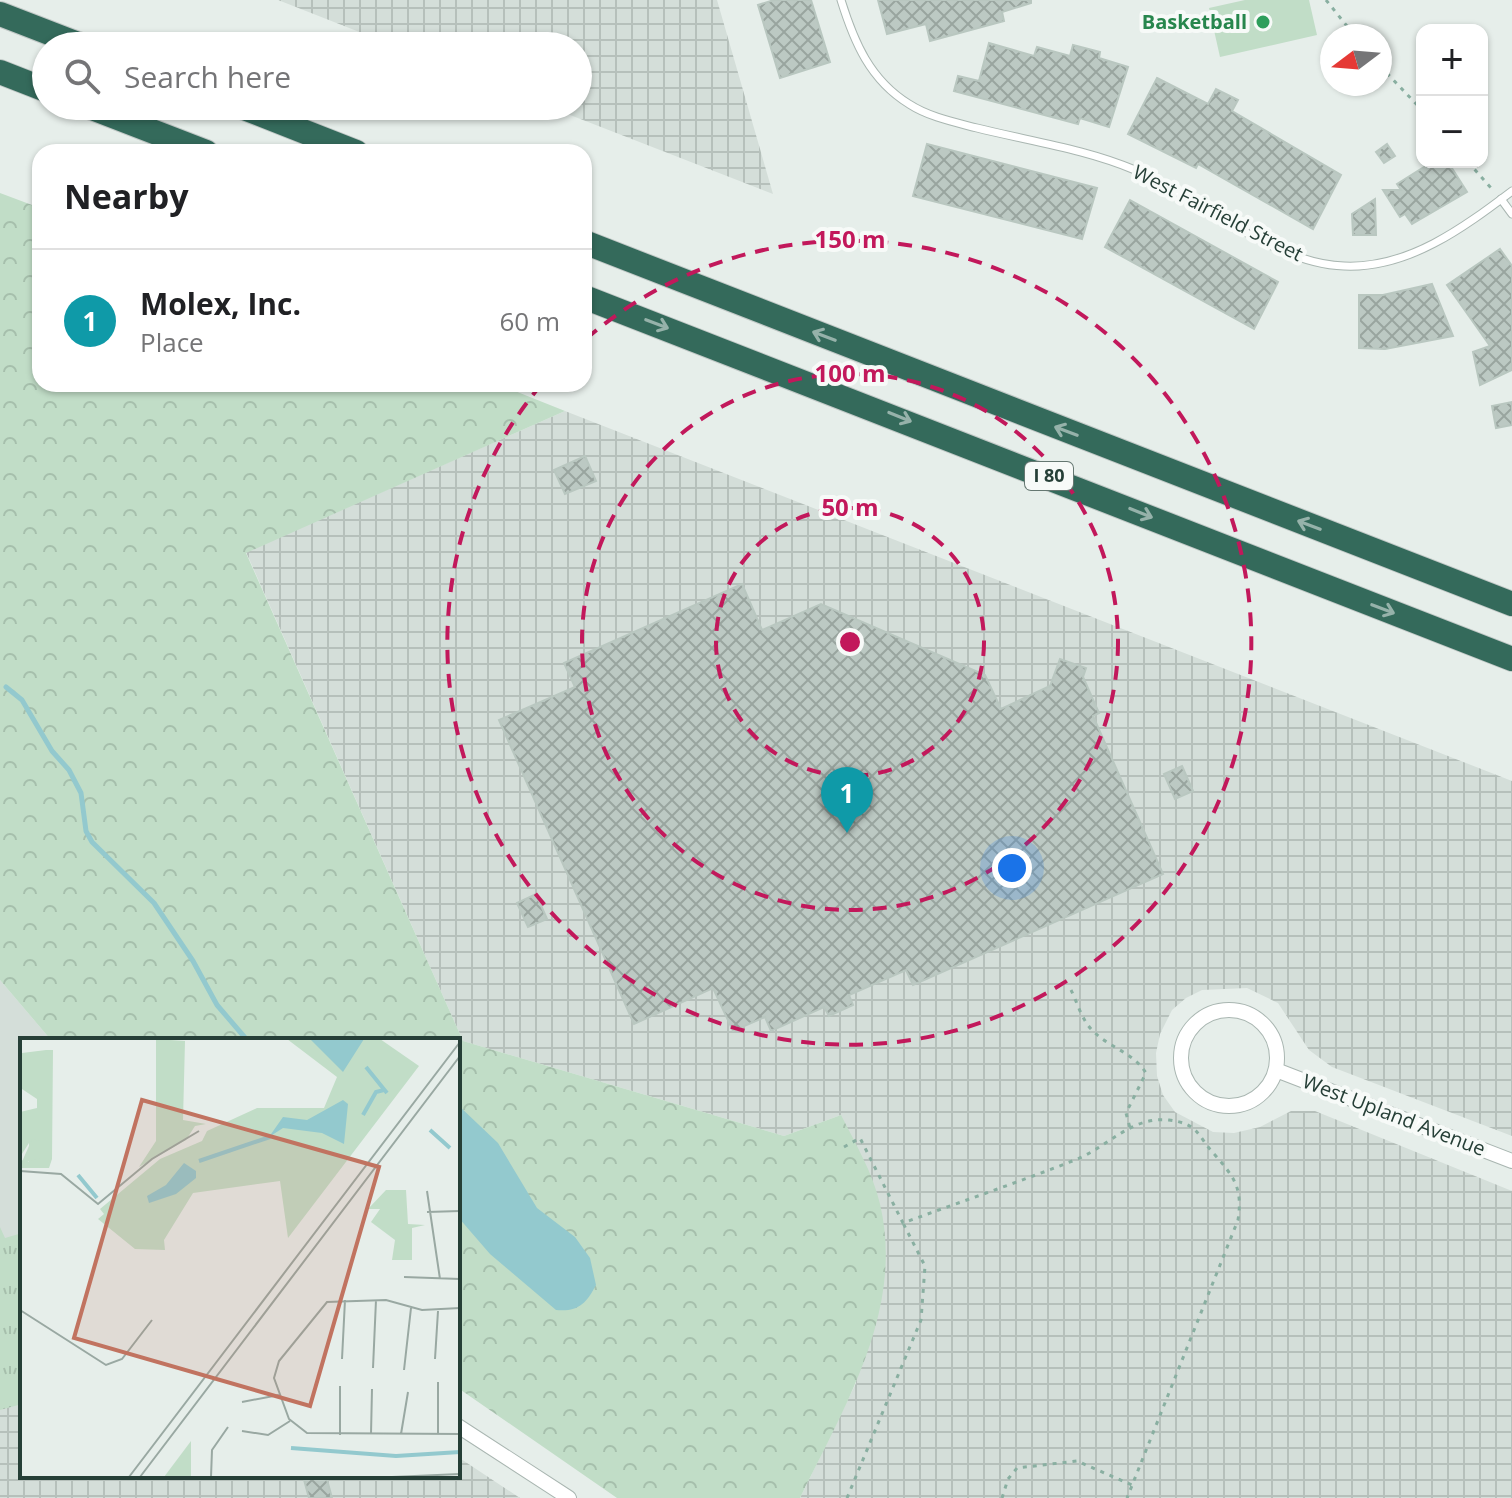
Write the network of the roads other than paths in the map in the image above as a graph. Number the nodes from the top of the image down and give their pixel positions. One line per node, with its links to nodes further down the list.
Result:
1 (841, 0): 11 (lane, West Fairfield Street)
2 (0, 14): 3 (highway)
3 (47, 32)
4 (0, 72): 5 (highway)
5 (32, 85)
6 (123, 120): 8 (highway)
7 (275, 120): 9 (highway)
8 (185, 144)
9 (336, 144)
10 (1512, 191): 11 (lane, West Fairfield Street)
11 (1501, 199): 12 (lane)
12 (1512, 214)
13 (592, 245): 15 (highway, I 80, one-way to 13)
14 (592, 300): 16 (highway, I 80, one-way to 16)
15 (1512, 604)
16 (1512, 659)
17 (1276, 1070): 17 (street); 18 (street, West Upland Avenue)
18 (1512, 1161)
19 (460, 1427): 20 (street)
20 (569, 1498)

